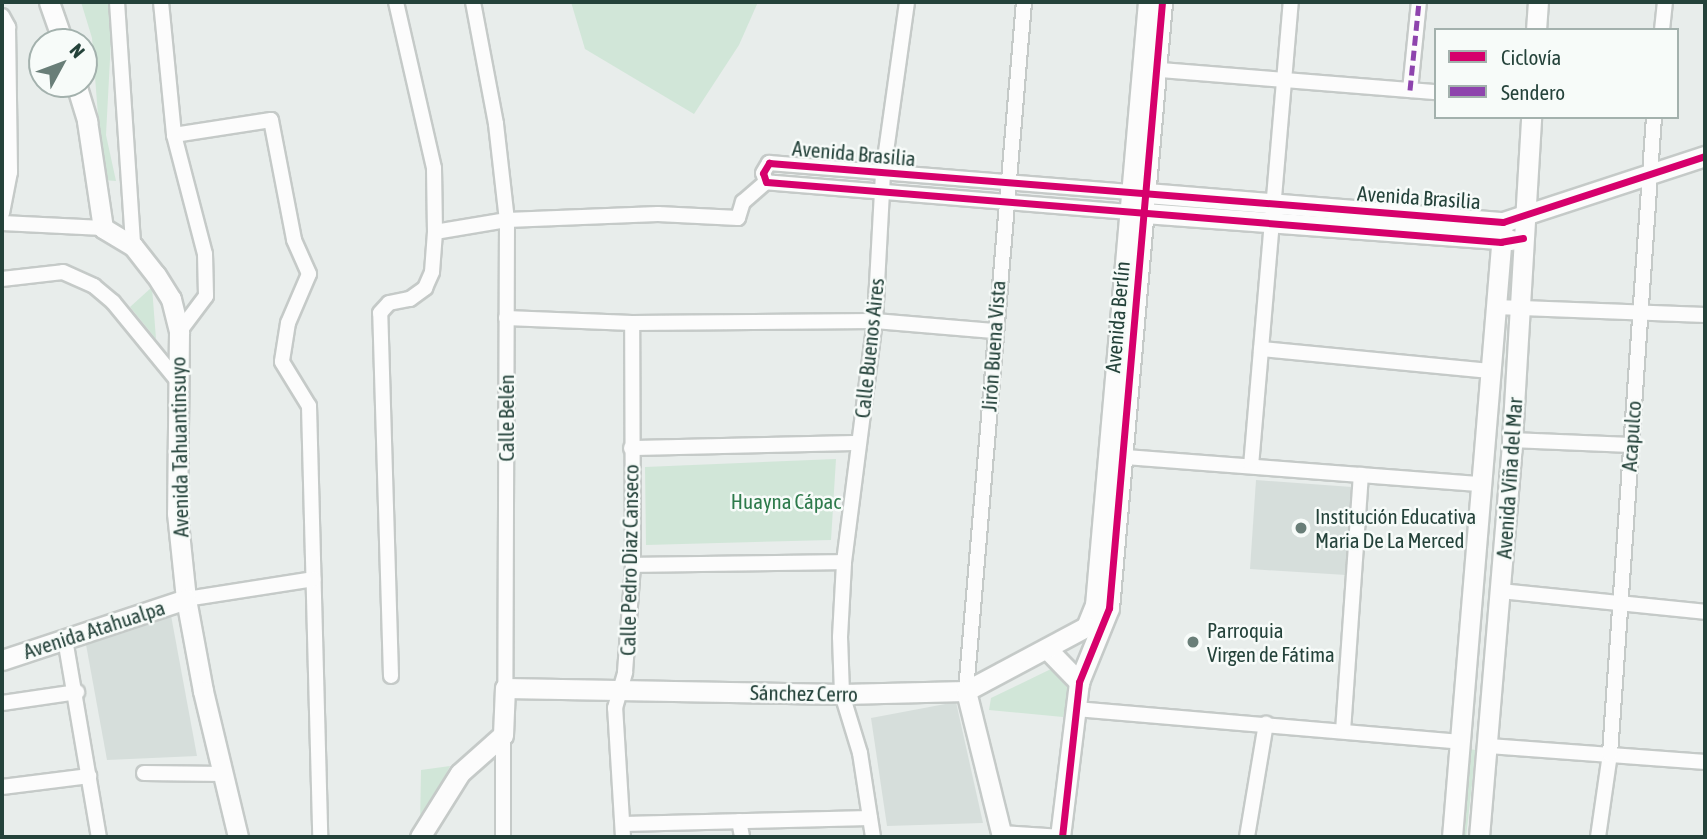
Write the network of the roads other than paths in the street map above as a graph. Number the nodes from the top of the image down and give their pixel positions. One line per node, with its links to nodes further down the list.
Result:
1 (49, 2): 15 (street)
2 (117, 2): 44 (street)
3 (161, 2): 25 (street)
4 (396, 2): 41 (street)
5 (473, 2): 37 (street, Calle Belén)
6 (906, 2): 27 (street, Calle Buenos Aires)
7 (1024, 2): 30 (street, Jirón Buena Vista)
8 (1148, 2): 18 (street, Avenida Berlín)
9 (1163, 2): 18 (street, Avenida Berlín)
10 (1291, 2): 19 (street)
11 (1419, 2): 20 (street)
12 (1538, 2): 16 (street)
13 (1665, 2): 17 (street)
14 (2, 16): 34 (street)
15 (58, 28)
16 (1536, 28)
17 (1662, 28)
18 (1149, 69): 19 (street); 33 (street, Avenida Berlín)
19 (1284, 80): 20 (street); 35 (street)
20 (1410, 90): 21 (street)
21 (1434, 92)
22 (81, 98): 40 (street)
23 (1531, 119): 36 (street, Avenida Viña del Mar)
24 (1654, 119): 28 (street, Acapulco)
25 (174, 135): 54 (street); 68 (street)
26 (1705, 156): 28 (street, Avenida Brasilia)
27 (883, 173): 29 (street, Avenida Brasilia); 30 (street, Avenida Brasilia); 31 (street, Calle Buenos Aires)
28 (1649, 174): 36 (street, Avenida Brasilia); 48 (street, Acapulco)
29 (766, 182): 31 (street, Avenida Brasilia); 37 (street)
30 (1005, 182): 32 (street, Jirón Buena Vista); 33 (street, Avenida Brasilia)
31 (883, 192): 32 (street, Avenida Brasilia); 51 (street, Calle Buenos Aires)
32 (1004, 201): 33 (street, Avenida Brasilia); 53 (street, Jirón Buena Vista)
33 (1137, 202): 35 (street, Avenida Brasilia); 62 (street, Avenida Berlín)
34 (2, 212)
35 (1273, 213): 38 (street, Avenida Brasilia); 43 (street, Avenida Brasilia); 55 (street)
36 (1525, 214): 38 (street, Avenida Brasilia); 42 (street, Avenida Viña del Mar)
37 (507, 220): 41 (street); 50 (street, Calle Belén)
38 (1503, 222): 43 (street, Avenida Viña del Mar)
39 (2, 223): 40 (street)
40 (103, 228): 44 (street, Avenida Tahuantinsuyo)
41 (435, 232): 77 (street)
42 (1523, 238): 43 (street, Avenida Brasilia); 47 (street, Avenida Viña del Mar)
43 (1502, 242): 46 (street, Avenida Viña del Mar)
44 (133, 246): 54 (street, Avenida Tahuantinsuyo)
45 (2, 279): 57 (street)
46 (1496, 307): 47 (street); 56 (street, Avenida Viña del Mar)
47 (1521, 308): 48 (street); 58 (street, Avenida Viña del Mar)
48 (1641, 310): 49 (street); 60 (street, Acapulco)
49 (1705, 315)
50 (506, 318): 52 (street); 79 (street, Calle Belén)
51 (875, 321): 52 (street); 53 (street); 59 (street, Calle Buenos Aires)
52 (632, 323): 61 (street, Calle Pedro Diaz Canseco)
53 (994, 331): 81 (street, Jirón Buena Vista)
54 (178, 332): 57 (street, Avenida Tahuantinsuyo)
55 (1261, 349): 56 (street); 63 (street)
56 (1491, 371): 65 (street, Avenida Viña del Mar)
57 (176, 379): 70 (street, Avenida Tahuantinsuyo)
58 (1512, 440): 60 (street); 69 (street, Avenida Viña del Mar)
59 (858, 443): 61 (street); 66 (street, Calle Buenos Aires)
60 (1630, 445): 71 (street, Acapulco)
61 (631, 448): 67 (street, Calle Pedro Diaz Canseco)
62 (1115, 456): 63 (street); 73 (street, Avenida Berlín)
63 (1251, 466): 64 (street)
64 (1361, 475): 65 (street); 87 (street)
65 (1481, 484): 89 (street, Avenida Viña del Mar)
66 (844, 562): 67 (street); 83 (street, Calle Buenos Aires)
67 (633, 565): 80 (street, Calle Pedro Diaz Canseco)
68 (313, 579): 70 (street); 103 (street)
69 (1500, 592): 71 (street); 90 (street, Avenida Viña del Mar)
70 (186, 599): 74 (street, Avenida Atahualpa); 94 (street, Avenida Tahuantinsuyo)
71 (1620, 606): 72 (street); 91 (street, Acapulco)
72 (1705, 612)
73 (1093, 631): 75 (street, Sánchez Cerro); 78 (street, Avenida Berlín)
74 (65, 639): 76 (street, Avenida Atahualpa); 82 (street)
75 (1048, 650): 78 (street); 81 (street, Sánchez Cerro)
76 (2, 660)
77 (391, 676)
78 (1079, 681): 85 (street)
79 (505, 688): 80 (street, Sánchez Cerro); 88 (street, Calle Belén)
80 (620, 689): 83 (street, Sánchez Cerro); 99 (street, Calle Pedro Diaz Canseco)
81 (966, 691): 83 (street, Sánchez Cerro); 100 (street)
82 (77, 692): 84 (street); 95 (street)
83 (842, 694): 97 (street, Calle Buenos Aires)
84 (2, 703)
85 (1077, 709): 86 (street); 108 (street)
86 (1266, 724): 87 (street); 109 (street)
87 (1343, 731): 89 (street)
88 (503, 735): 104 (street); 105 (street, Calle Belén)
89 (1460, 742): 110 (street, Avenida Viña del Mar)
90 (1489, 746): 91 (street); 111 (street, Avenida Viña del Mar)
91 (1609, 754): 92 (street); 112 (street, Acapulco)
92 (1705, 762)
93 (144, 773): 94 (street)
94 (224, 774): 102 (street, Avenida Tahuantinsuyo)
95 (89, 776): 96 (street); 101 (street)
96 (2, 787)
97 (870, 818): 98 (street); 107 (street, Calle Buenos Aires)
98 (738, 821): 99 (street); 106 (street)
99 (623, 831)
100 (1002, 835): 108 (street)
101 (99, 837)
102 (238, 837)
103 (320, 837)
104 (420, 837)
105 (503, 837)
106 (741, 837)
107 (873, 837)
108 (1061, 837)
109 (1247, 837)
110 (1452, 837)
111 (1479, 837)
112 (1598, 837)

